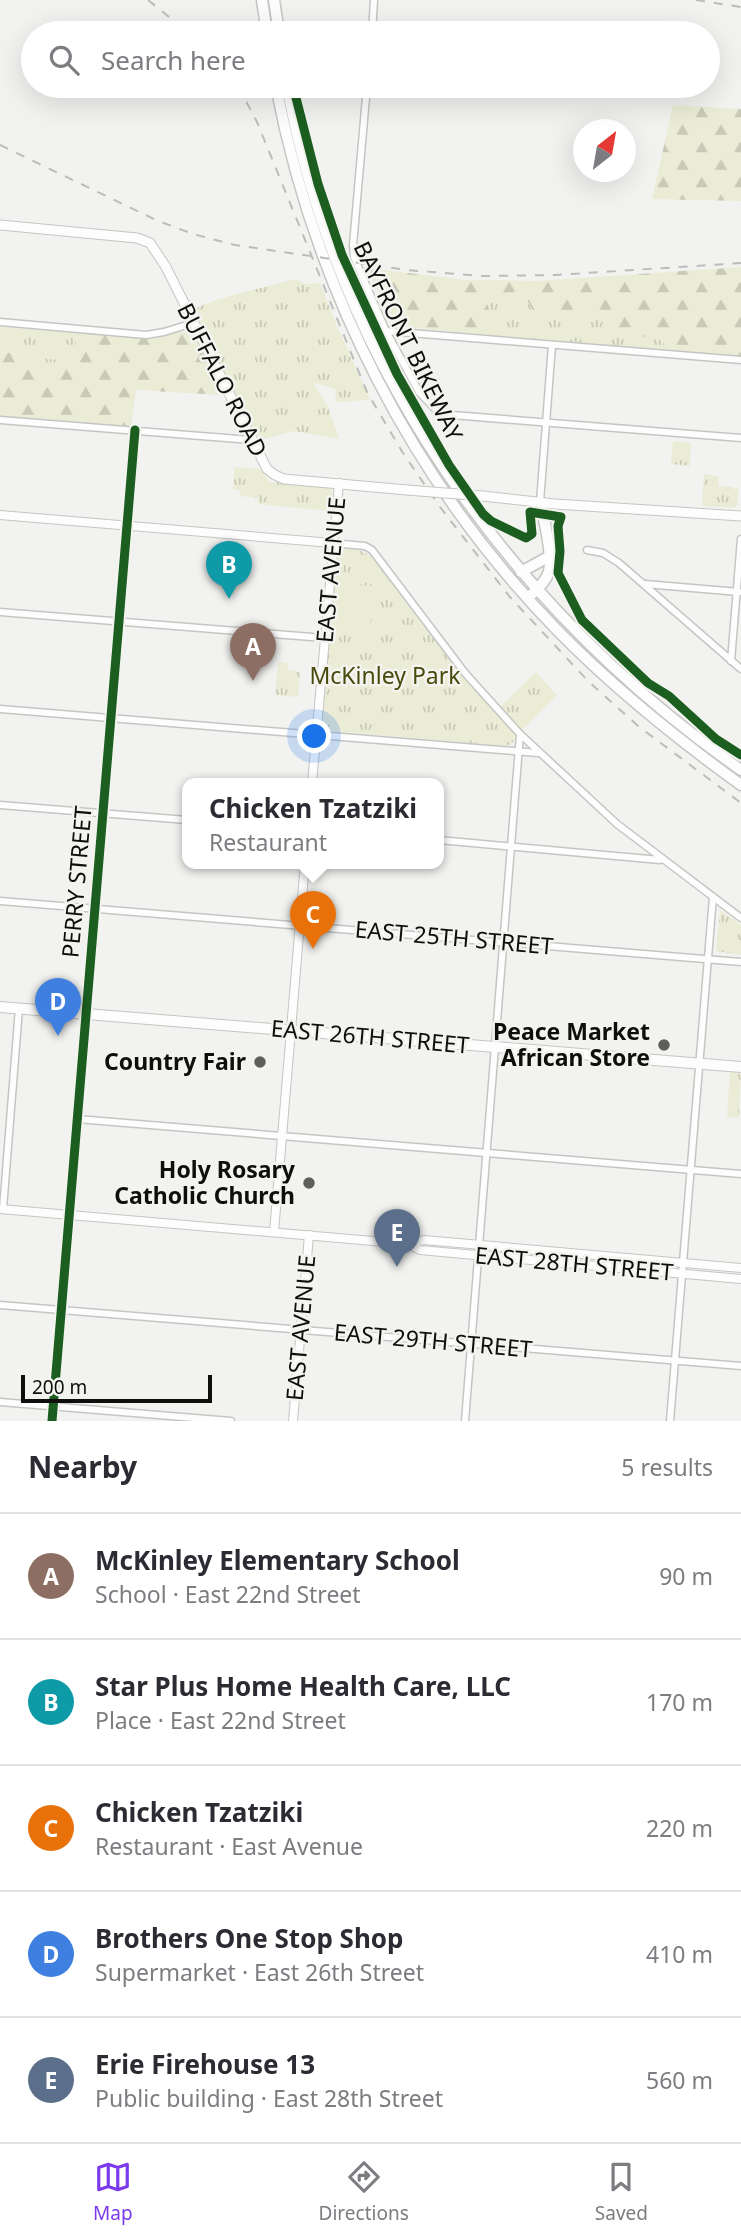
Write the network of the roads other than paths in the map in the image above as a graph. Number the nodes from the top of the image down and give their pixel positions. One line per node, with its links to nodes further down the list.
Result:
1 (262, 0): 4 (highway)
2 (274, 0): 5 (highway)
3 (374, 0): 6 (street)
4 (265, 21)
5 (277, 21)
6 (373, 21)
7 (279, 98): 33 (highway)
8 (290, 98): 30 (highway)
9 (366, 98): 13 (street)
10 (0, 225): 12 (main road, BUFFALO ROAD)
11 (0, 322): 12 (street)
12 (193, 323): 20 (main road, BUFFALO ROAD)
13 (386, 331): 14 (street); 17 (street)
14 (552, 345): 15 (street); 17 (street)
15 (741, 360)
16 (0, 420): 18 (street)
17 (545, 423): 19 (street); 22 (street)
18 (135, 430): 20 (street); 25 (street, PERRY STREET)
19 (741, 438)
20 (251, 440): 21 (main road, BUFFALO ROAD)
21 (339, 483): 22 (main road, BUFFALO ROAD, bridge); 27 (street, EAST AVENUE)
22 (540, 502): 24 (main road, BUFFALO ROAD); 29 (highway)
23 (0, 515): 25 (street)
24 (741, 516)
25 (127, 526): 27 (street); 35 (street, PERRY STREET)
26 (741, 540): 32 (street)
27 (332, 542): 36 (street, EAST AVENUE); 41 (street)
28 (587, 550): 31 (street)
29 (548, 557): 30 (highway); 33 (highway)
30 (521, 572): 33 (highway)
31 (643, 583): 32 (street); 37 (street)
32 (739, 592): 37 (street)
33 (532, 594): 45 (highway); 47 (highway)
34 (0, 612): 35 (street)
35 (118, 622): 36 (street); 40 (street, PERRY STREET)
36 (324, 638): 42 (street, EAST AVENUE)
37 (731, 661): 38 (street)
38 (741, 669)
39 (0, 709): 40 (street)
40 (110, 718): 42 (street); 49 (street, PERRY STREET)
41 (520, 734): 43 (street); 44 (street)
42 (316, 735): 43 (street); 46 (street, EAST AVENUE)
43 (519, 751): 44 (street); 52 (street)
44 (538, 752): 53 (street)
45 (741, 770)
46 (312, 778)
47 (741, 785)
48 (0, 805): 49 (street)
49 (102, 813): 50 (street); 57 (street, PERRY STREET)
50 (182, 820)
51 (444, 841): 52 (street)
52 (511, 846): 53 (street); 60 (street)
53 (663, 860): 55 (street)
54 (305, 869): 59 (street, EAST AVENUE)
55 (712, 897): 58 (street); 61 (street)
56 (0, 901): 57 (street, EAST 25TH STREET)
57 (94, 909): 59 (street, EAST 25TH STREET); 65 (street, PERRY STREET)
58 (741, 918)
59 (300, 926): 60 (street, EAST 25TH STREET); 66 (street, EAST AVENUE)
60 (503, 942): 61 (street, EAST 25TH STREET); 67 (street)
61 (707, 959): 62 (street, EAST 25TH STREET); 68 (street)
62 (741, 962)
63 (0, 1007): 64 (main road, EAST 26TH STREET)
64 (19, 1008): 65 (main road, EAST 26TH STREET); 75 (street)
65 (85, 1014): 66 (main road, EAST 26TH STREET); 70 (street, PERRY STREET)
66 (291, 1031): 67 (main road, EAST 26TH STREET); 71 (street, EAST AVENUE)
67 (495, 1047): 68 (main road, EAST 26TH STREET); 72 (street)
68 (698, 1064): 69 (main road, EAST 26TH STREET); 73 (street)
69 (741, 1067)
70 (77, 1119): 71 (street); 76 (street, PERRY STREET)
71 (282, 1136): 72 (street); 77 (street, EAST AVENUE)
72 (486, 1153): 73 (street); 80 (street)
73 (689, 1170): 74 (street); 82 (street)
74 (741, 1174)
75 (1, 1209): 76 (street, EAST 28TH STREET)
76 (69, 1215): 77 (street, EAST 28TH STREET); 87 (street, PERRY STREET)
77 (274, 1232): 78 (street, EAST 28TH STREET)
78 (309, 1235): 79 (street, EAST 28TH STREET); 88 (street, EAST AVENUE)
79 (408, 1244): 80 (street, EAST 28TH STREET); 81 (street, EAST 28TH STREET)
80 (479, 1245): 81 (street); 82 (street, EAST 28TH STREET)
81 (478, 1256): 84 (street, EAST 28TH STREET); 89 (street)
82 (681, 1263): 83 (street, EAST 28TH STREET); 84 (street)
83 (741, 1268)
84 (681, 1274): 85 (street, EAST 28TH STREET); 90 (street)
85 (741, 1279)
86 (0, 1305): 87 (street, EAST 29TH STREET)
87 (61, 1310): 88 (street, EAST 29TH STREET); 93 (street, PERRY STREET)
88 (301, 1330): 89 (street, EAST 29TH STREET); 96 (street, EAST AVENUE)
89 (471, 1343): 90 (street, EAST 29TH STREET); 97 (street)
90 (674, 1360): 91 (street, EAST 29TH STREET); 98 (street)
91 (741, 1366)
92 (0, 1402): 93 (street)
93 (53, 1406): 94 (street, PERRY STREET); 95 (street)
94 (52, 1421)
95 (232, 1421)
96 (293, 1421)
97 (465, 1421)
98 (670, 1421)

